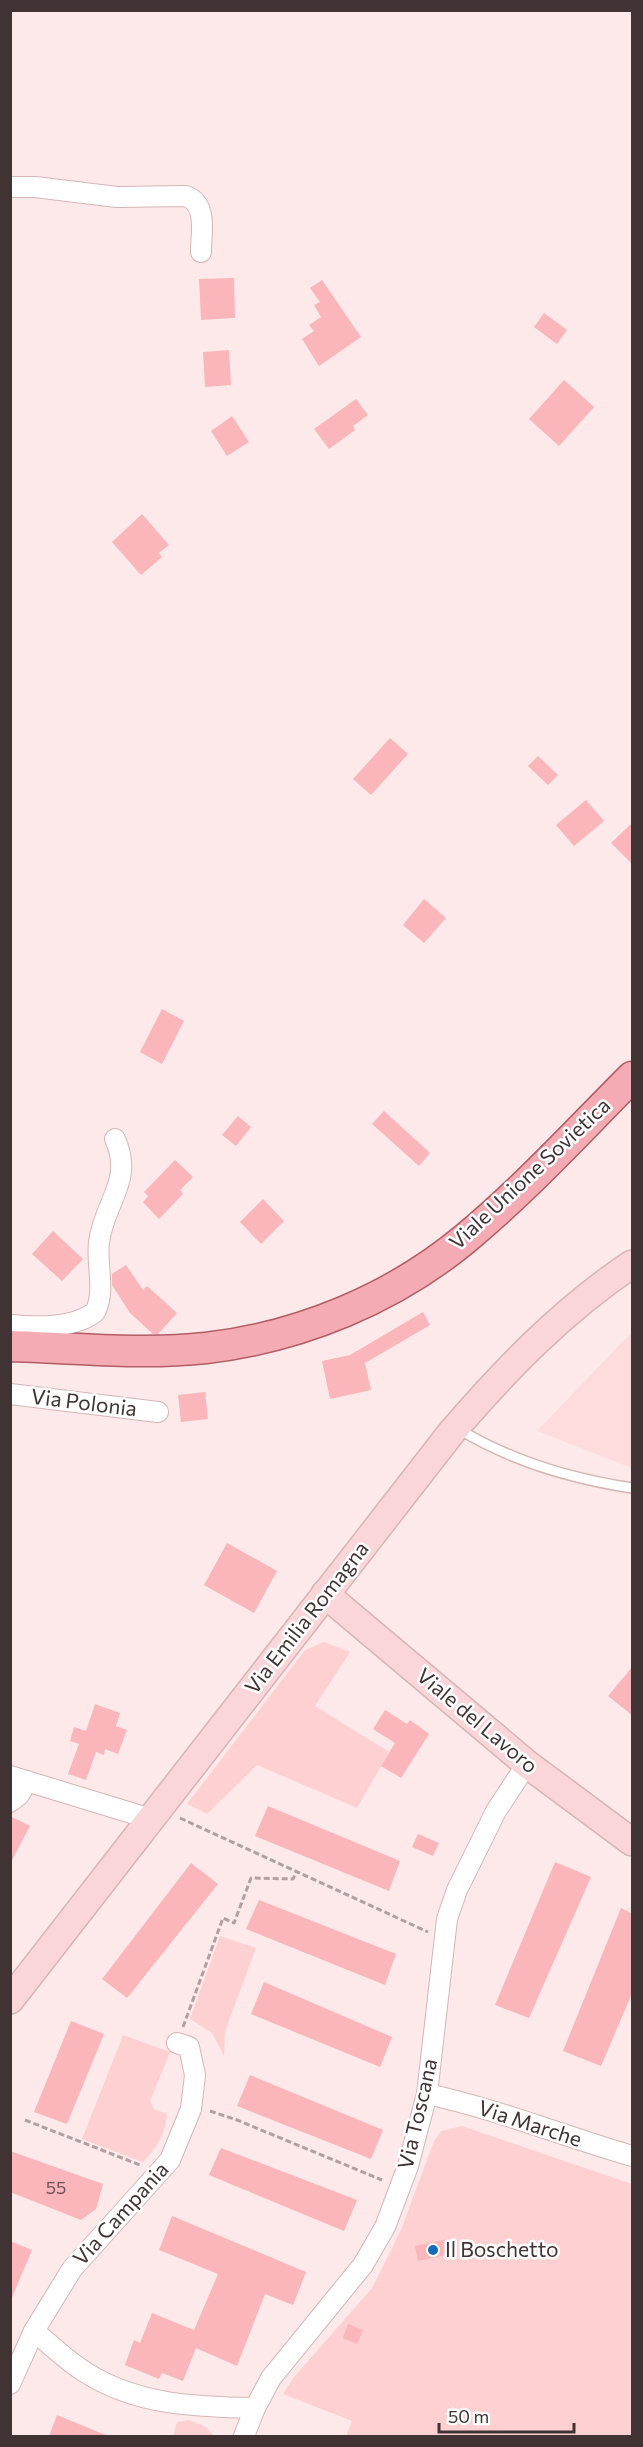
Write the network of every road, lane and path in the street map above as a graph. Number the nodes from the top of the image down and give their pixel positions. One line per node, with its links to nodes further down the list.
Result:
1 (10, 187): 2 (street)
2 (201, 252)
3 (633, 1077): 7 (main road, Viale Unione Sovietica)
4 (115, 1139): 6 (street)
5 (633, 1264): 10 (main road, Via Emilia Romagna)
6 (10, 1325)
7 (10, 1346)
8 (10, 1394): 9 (street, Via Polonia)
9 (158, 1412)
10 (455, 1427): 11 (lane); 12 (main road, Via Emilia Romagna)
11 (633, 1488)
12 (325, 1594): 13 (main road, Viale del Lavoro); 16 (main road, Via Emilia Romagna)
13 (527, 1764): 17 (main road, Viale del Lavoro); 19 (street, Via Toscana)
14 (19, 1779): 15 (street); 16 (street)
15 (10, 1802)
16 (155, 1814): 18 (path); 20 (main road, Via Emilia Romagna)
17 (633, 1842)
18 (297, 1871): 19 (path); 21 (path)
19 (443, 1939): 22 (street, Via Toscana)
20 (10, 2000)
21 (177, 2043): 26 (street, Via Campania)
22 (427, 2094): 25 (street, Via Marche); 27 (street, Via Toscana)
23 (218, 2113): 27 (path)
24 (25, 2120): 26 (path)
25 (633, 2156)
26 (159, 2172): 28 (street, Via Campania)
27 (400, 2187): 30 (street, Via Toscana)
28 (34, 2331): 29 (street, Via Campania); 30 (street)
29 (10, 2384)
30 (255, 2408): 31 (street, Via Toscana)
31 (244, 2436)

